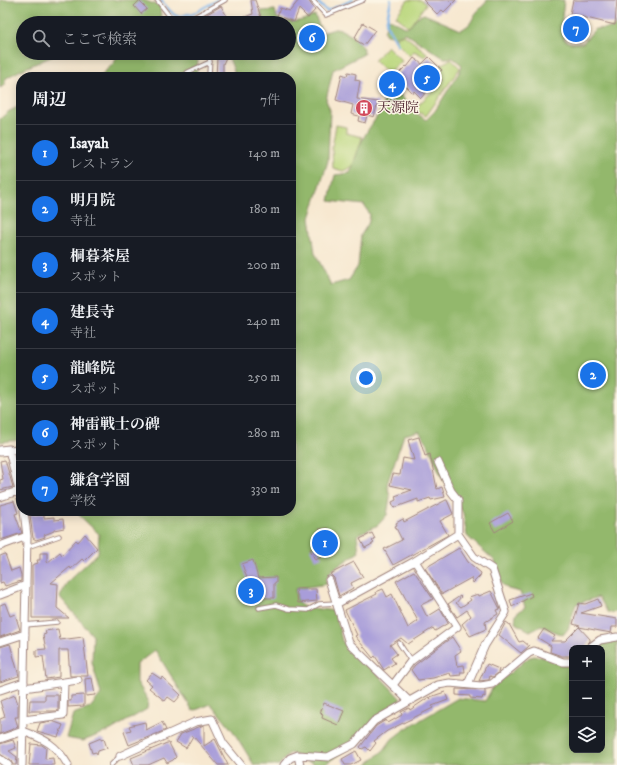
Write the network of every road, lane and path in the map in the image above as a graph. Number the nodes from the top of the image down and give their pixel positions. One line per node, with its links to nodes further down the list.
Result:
1 (157, 0): 5 (lane)
2 (225, 0): 6 (lane)
3 (312, 0): 4 (lane)
4 (363, 0)
5 (169, 16)
6 (197, 16)
7 (210, 62): 8 (lane); 9 (lane)
8 (188, 72)
9 (209, 72)
10 (16, 450): 11 (street)
11 (5, 451): 13 (street)
12 (438, 462): 17 (street)
13 (16, 480)
14 (16, 491): 15 (street)
15 (0, 497)
16 (25, 516): 18 (street)
17 (458, 534): 22 (street); 39 (street)
18 (27, 536): 20 (street); 21 (street)
19 (59, 536): 21 (lane)
20 (0, 546)
21 (27, 547): 24 (street)
22 (415, 561): 26 (street); 35 (street)
23 (329, 580): 26 (street)
24 (26, 585): 25 (street); 29 (street)
25 (0, 595)
26 (338, 603): 27 (lane); 41 (street)
27 (259, 608)
28 (56, 622): 29 (lane)
29 (25, 625): 30 (street)
30 (25, 634): 32 (street); 40 (street)
31 (617, 636): 34 (street)
32 (0, 642)
33 (399, 643): 35 (lane)
34 (593, 645)
35 (412, 661): 41 (street)
36 (569, 662): 39 (street)
37 (78, 680): 38 (street)
38 (64, 682): 40 (street); 44 (street)
39 (468, 684): 43 (street)
40 (24, 685): 42 (street); 44 (street)
41 (393, 685): 43 (street)
42 (0, 690)
43 (409, 701): 48 (street)
44 (23, 720): 45 (street)
45 (23, 731): 46 (street); 51 (street); 52 (street)
46 (0, 739)
47 (120, 756): 53 (lane); 54 (street)
48 (298, 756): 55 (street); 56 (street)
49 (0, 759): 50 (street)
50 (8, 765)
51 (22, 765)
52 (68, 765)
53 (110, 765)
54 (241, 765)
55 (284, 765)
56 (300, 765)

